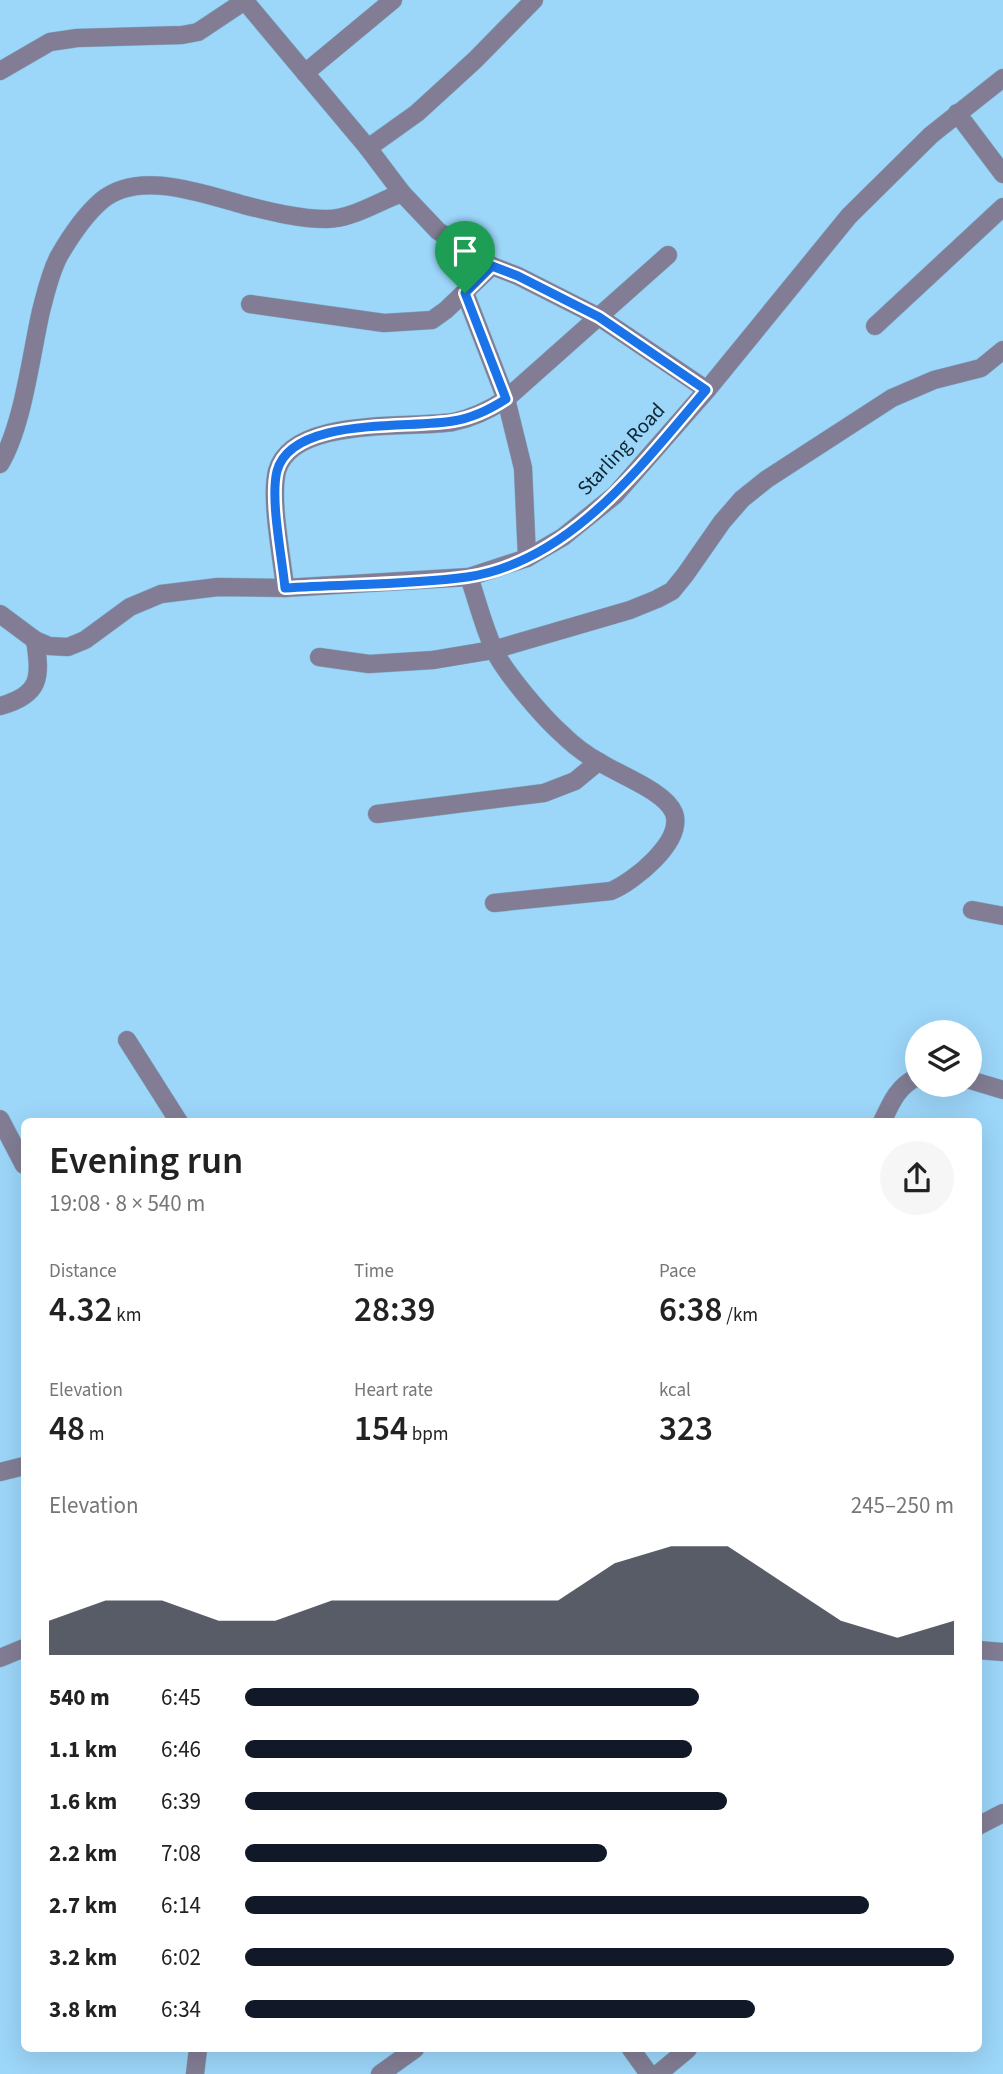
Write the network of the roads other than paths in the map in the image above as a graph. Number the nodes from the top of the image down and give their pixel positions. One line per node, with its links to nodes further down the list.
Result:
1 (245, 0): 4 (street); 5 (street)
2 (393, 0): 5 (street)
3 (534, 0): 8 (street)
4 (0, 71)
5 (305, 73): 8 (street)
6 (1003, 78): 7 (street, Starling Road)
7 (957, 113): 9 (street); 19 (street, Starling Road)
8 (368, 148): 10 (street)
9 (1003, 174)
10 (402, 192): 13 (street); 21 (street)
11 (1003, 207): 17 (street)
12 (668, 255): 16 (street)
13 (492, 266): 14 (street); 16 (street)
14 (465, 293): 15 (street); 20 (street)
15 (250, 304)
16 (599, 317): 19 (street); 20 (street)
17 (875, 326)
18 (1003, 350): 27 (street)
19 (706, 390): 22 (street, Starling Road)
20 (506, 399): 22 (street); 24 (street)
21 (0, 464)
22 (527, 558): 23 (street, Starling Road)
23 (469, 577): 24 (street, Starling Road); 27 (street)
24 (285, 588): 26 (street, Starling Road)
25 (0, 614): 26 (street, Starling Road)
26 (35, 640): 29 (street)
27 (493, 650): 28 (street); 30 (street)
28 (319, 657)
29 (0, 706)
30 (598, 762): 31 (street); 32 (street)
31 (377, 814)
32 (494, 903)
33 (972, 910): 34 (street)
34 (1003, 916)
35 (127, 1040): 39 (street)
36 (905, 1084): 40 (street)
37 (982, 1084): 38 (street)
38 (1003, 1090)
39 (176, 1118)
40 (884, 1118)
41 (0, 1119): 42 (street)
42 (21, 1159)
43 (21, 1466): 44 (street)
44 (0, 1472)
45 (21, 1649): 48 (street)
46 (982, 1650): 47 (street)
47 (1003, 1652)
48 (0, 1658)
49 (1003, 1813): 50 (street)
50 (982, 1824)
51 (198, 2052): 55 (street)
52 (411, 2052): 56 (street)
53 (633, 2052): 57 (street)
54 (684, 2052): 58 (street)
55 (195, 2074)
56 (380, 2074)
57 (649, 2074)
58 (658, 2074)

